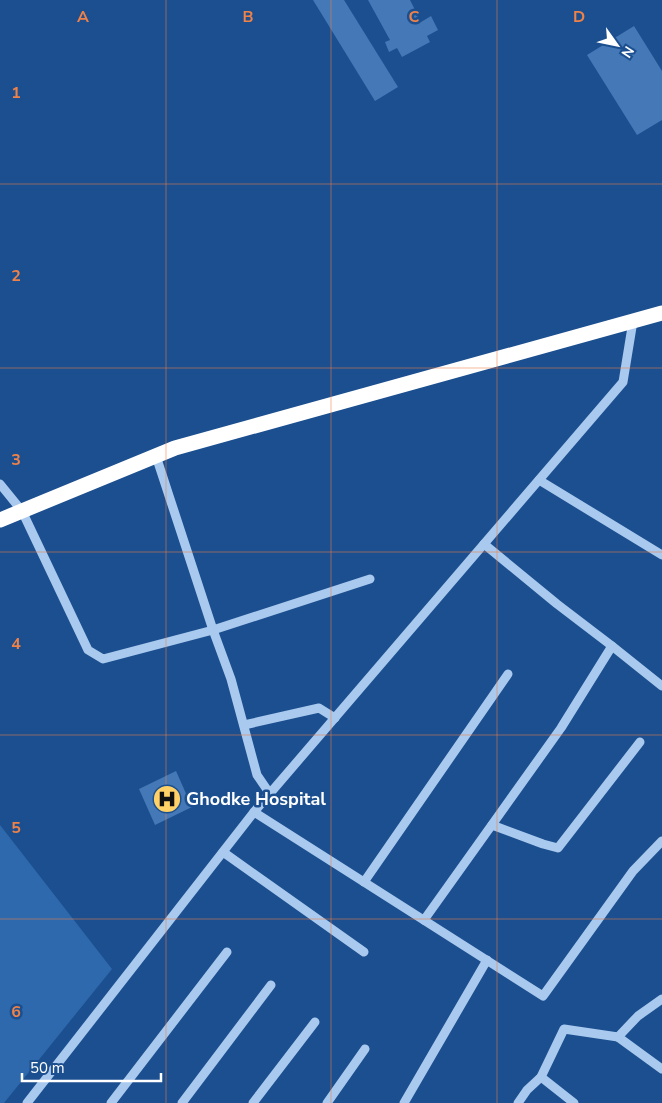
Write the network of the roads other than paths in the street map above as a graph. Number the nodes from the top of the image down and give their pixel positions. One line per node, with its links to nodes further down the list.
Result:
1 (662, 313): 2 (highway)
2 (633, 321): 3 (highway); 4 (street)
3 (156, 456): 6 (highway); 11 (street)
4 (539, 480): 8 (street); 9 (street)
5 (0, 484): 6 (street)
6 (22, 511): 7 (highway); 11 (street)
7 (0, 520)
8 (484, 544): 12 (street); 15 (street)
9 (662, 555)
10 (370, 579): 11 (street)
11 (213, 630): 16 (street)
12 (612, 646): 14 (street); 20 (street)
13 (508, 674): 23 (street)
14 (662, 686)
15 (335, 718): 16 (street); 18 (street)
16 (244, 725): 18 (street)
17 (640, 742): 20 (street)
18 (270, 794): 19 (street)
19 (254, 812): 22 (street); 23 (street)
20 (492, 825): 24 (street)
21 (662, 841): 27 (street)
22 (223, 852): 26 (street); 35 (street)
23 (364, 882): 24 (street)
24 (424, 920): 27 (street)
25 (227, 952): 36 (street)
26 (364, 952)
27 (486, 960): 40 (street)
28 (271, 984): 37 (street)
29 (662, 999): 31 (street)
30 (315, 1022): 38 (street)
31 (618, 1037): 33 (street); 34 (street)
32 (365, 1049): 39 (street)
33 (662, 1069)
34 (541, 1077): 41 (street); 42 (street)
35 (27, 1103)
36 (111, 1103)
37 (182, 1103)
38 (252, 1103)
39 (328, 1103)
40 (404, 1103)
41 (518, 1103)
42 (574, 1103)

